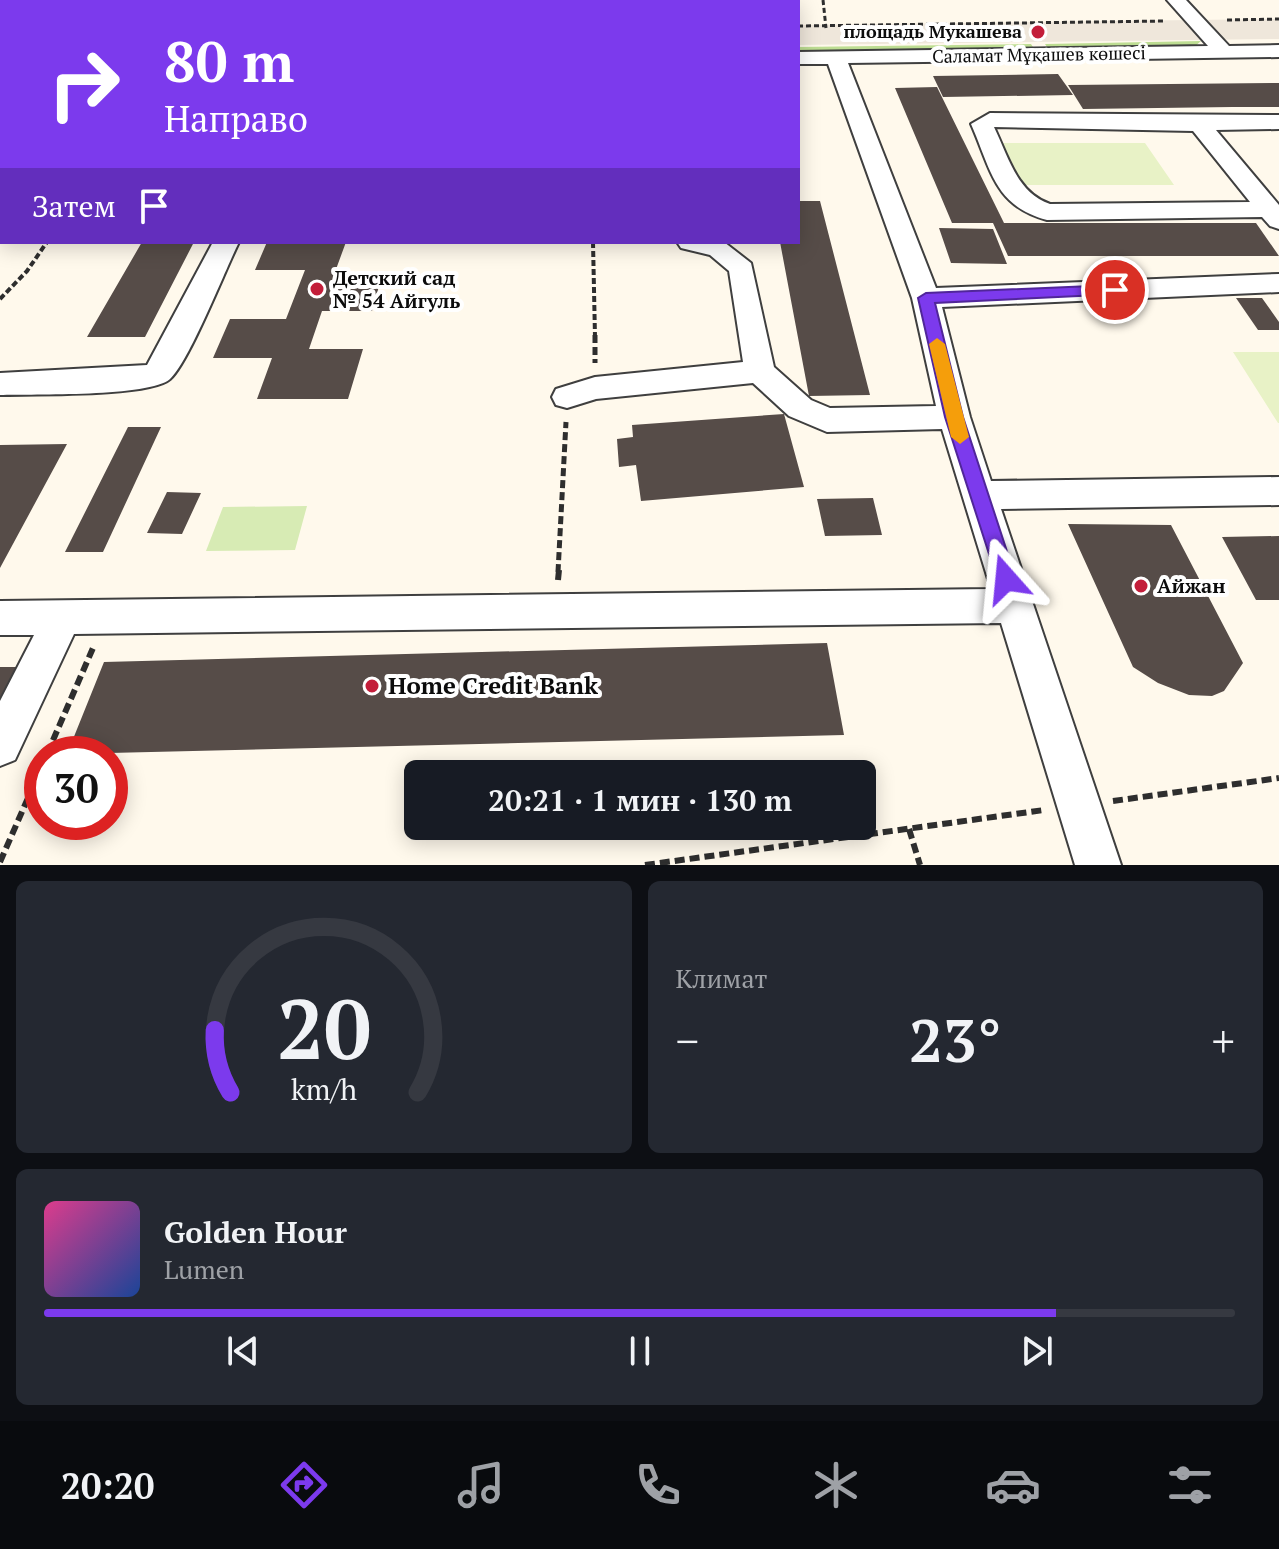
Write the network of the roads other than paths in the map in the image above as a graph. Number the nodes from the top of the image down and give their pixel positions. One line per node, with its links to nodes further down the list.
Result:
1 (1176, 0): 4 (street)
2 (832, 46): 4 (street, Саламат Мұқашев көшесі); 5 (street, Саламат Мұқашев көшесі); 12 (street)
3 (1279, 51): 4 (street, Саламат Мұқашев көшесі)
4 (1224, 52)
5 (800, 57)
6 (1279, 122): 7 (street)
7 (1199, 124): 8 (street); 8 (street)
8 (1274, 215)
9 (225, 244): 14 (street)
10 (705, 244): 13 (street)
11 (1279, 283): 12 (street)
12 (926, 298): 16 (street)
13 (760, 371): 15 (street); 16 (street)
14 (0, 384)
15 (581, 392)
16 (954, 417): 18 (street)
17 (1279, 491): 18 (street)
18 (979, 495): 19 (street)
19 (1015, 606): 20 (street); 23 (street)
20 (63, 617): 21 (street); 22 (street)
21 (0, 618)
22 (0, 745)
23 (1098, 865)

